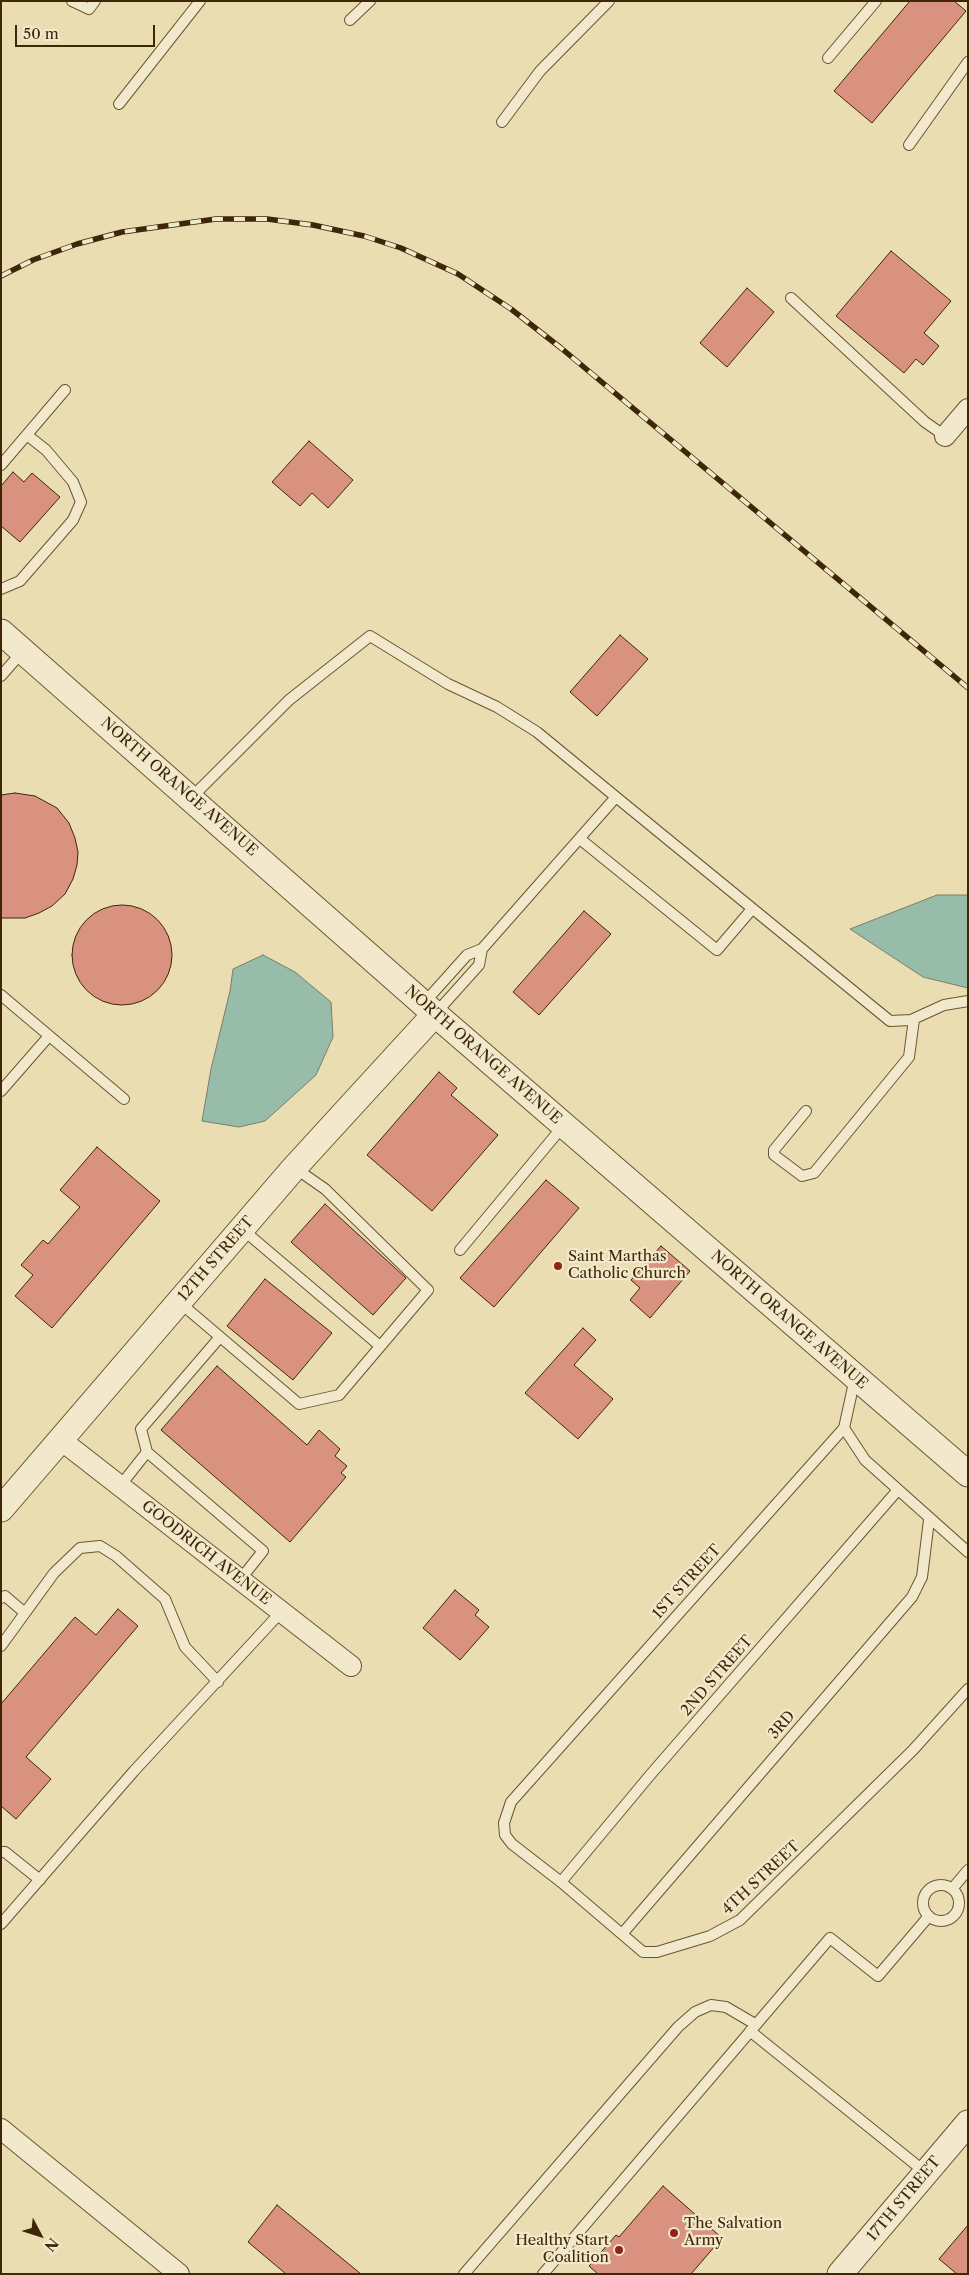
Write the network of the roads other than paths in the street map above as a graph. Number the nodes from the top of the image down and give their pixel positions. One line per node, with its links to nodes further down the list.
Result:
1 (72, 1): 2 (lane)
2 (95, 1)
3 (200, 1): 10 (lane)
4 (370, 1): 7 (lane)
5 (609, 1): 11 (lane)
6 (876, 1): 8 (lane)
7 (350, 20)
8 (828, 58)
9 (968, 62): 12 (lane)
10 (118, 104)
11 (502, 122)
12 (909, 145)
13 (791, 298): 17 (lane)
14 (65, 390): 16 (lane)
15 (968, 409): 17 (street)
16 (27, 435): 18 (lane); 19 (lane)
17 (944, 436)
18 (1, 465)
19 (1, 589)
20 (1, 632): 21 (street, NORTH ORANGE AVENUE)
21 (23, 651): 22 (lane); 24 (street, NORTH ORANGE AVENUE)
22 (1, 676)
23 (616, 797): 24 (lane); 25 (lane); 26 (lane)
24 (191, 798): 30 (street, NORTH ORANGE AVENUE)
25 (580, 839): 26 (lane); 27 (lane)
26 (752, 909): 31 (lane)
27 (482, 949): 30 (lane); 30 (lane)
28 (1, 994): 32 (lane)
29 (968, 1000): 31 (lane)
30 (429, 1008): 36 (street, NORTH ORANGE AVENUE); 37 (street, 12TH STREET)
31 (914, 1019): 35 (lane)
32 (49, 1036): 33 (lane); 34 (lane)
33 (1, 1091)
34 (124, 1098)
35 (806, 1111)
36 (564, 1126): 39 (lane); 43 (street, NORTH ORANGE AVENUE)
37 (294, 1168): 38 (street, 12TH STREET); 42 (lane)
38 (242, 1228): 40 (street, 12TH STREET); 42 (lane)
39 (460, 1250)
40 (179, 1302): 41 (lane); 45 (street, 12TH STREET)
41 (220, 1337): 42 (lane); 46 (lane)
42 (380, 1346)
43 (856, 1377): 44 (lane); 47 (street, NORTH ORANGE AVENUE)
44 (844, 1428): 49 (lane); 61 (lane, 1ST STREET)
45 (61, 1440): 48 (street, GOODRICH AVENUE); 50 (street, 12TH STREET)
46 (147, 1452): 48 (lane); 53 (lane)
47 (967, 1473)
48 (120, 1486): 53 (street, GOODRICH AVENUE)
49 (897, 1491): 51 (lane); 65 (lane, 2ND STREET)
50 (1, 1509)
51 (929, 1520): 52 (lane); 69 (lane, 3RD)
52 (968, 1552)
53 (240, 1580): 55 (street, GOODRICH AVENUE)
54 (1, 1598): 56 (lane)
55 (281, 1612): 58 (street, GOODRICH AVENUE); 59 (lane)
56 (25, 1613): 57 (lane); 59 (lane)
57 (1, 1646)
58 (351, 1666)
59 (218, 1682): 64 (lane)
60 (968, 1689): 69 (lane, 4TH STREET)
61 (504, 1822): 65 (lane, 4TH STREET)
62 (1, 1852): 64 (lane)
63 (968, 1870): 66 (lane)
64 (40, 1880): 68 (lane)
65 (561, 1882): 69 (lane, 4TH STREET)
66 (952, 1889): 67 (lane); 67 (lane)
67 (929, 1916): 70 (lane)
68 (1, 1924)
69 (622, 1934)
70 (752, 2027): 73 (lane); 75 (lane); 76 (lane)
71 (966, 2128): 73 (street, 17TH STREET)
72 (1, 2129): 74 (street)
73 (926, 2173): 77 (street, 17TH STREET)
74 (179, 2274)
75 (464, 2274)
76 (543, 2274)
77 (840, 2274)

